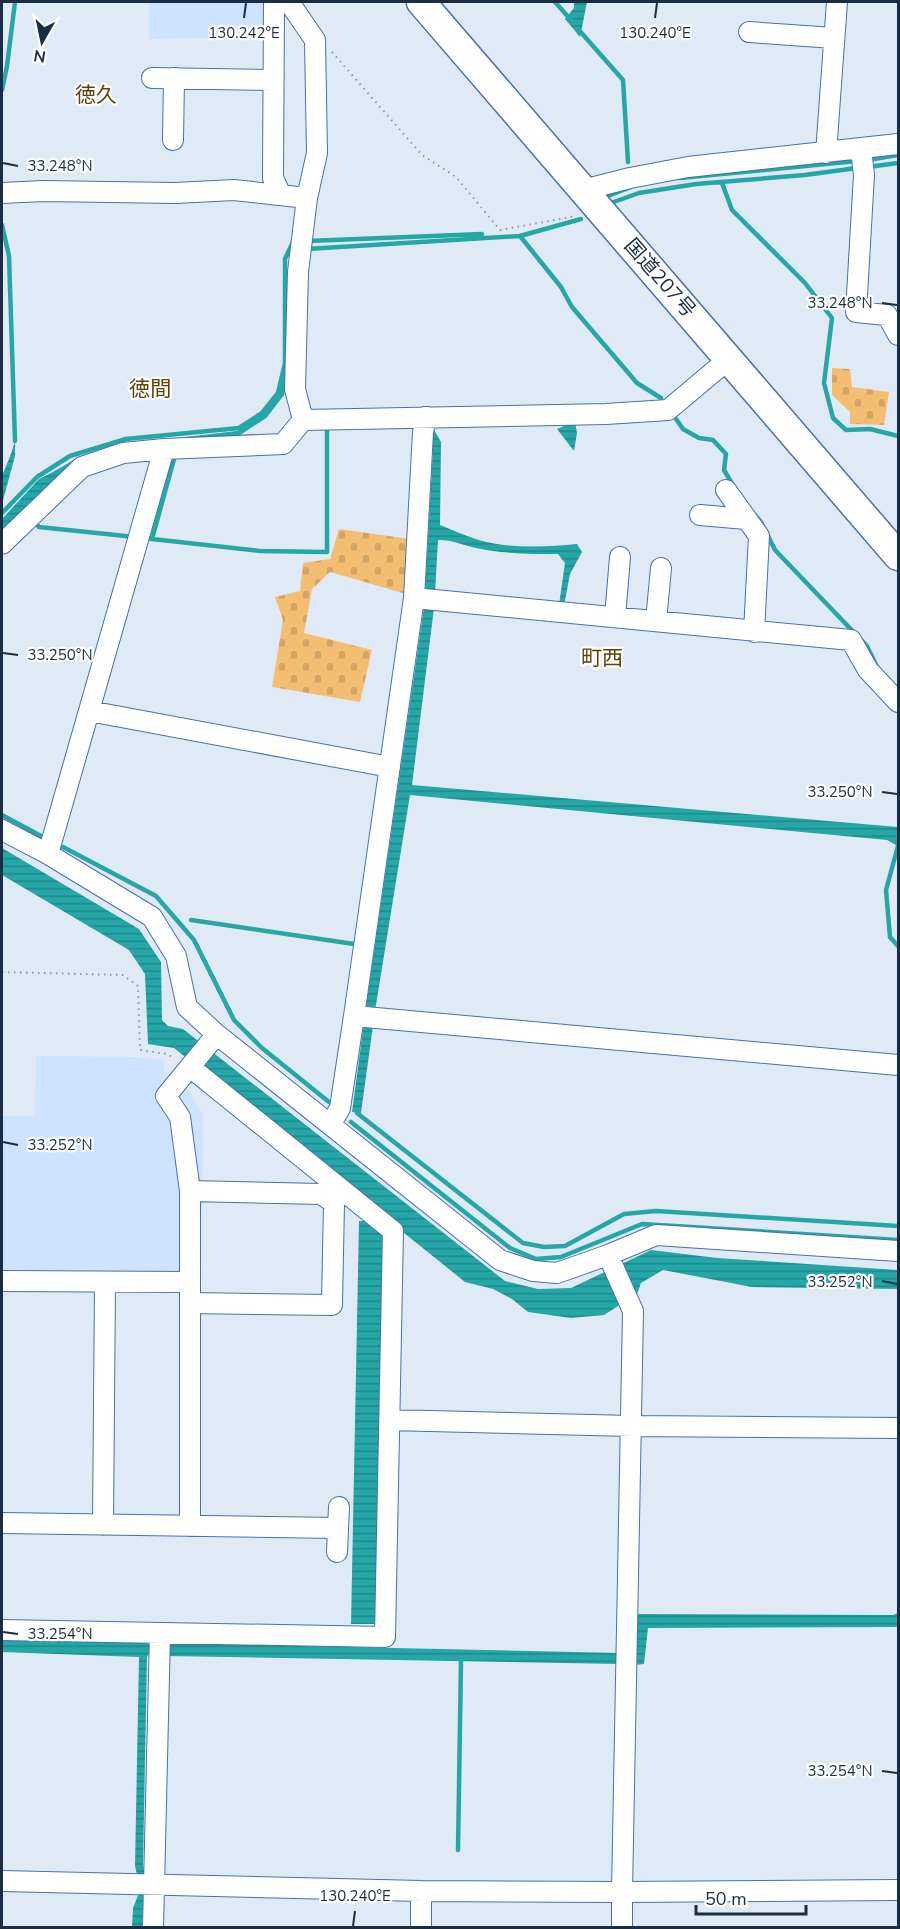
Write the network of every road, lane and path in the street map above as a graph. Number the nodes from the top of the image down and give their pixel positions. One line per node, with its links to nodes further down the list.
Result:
1 (273, 2): 10 (street)
2 (289, 2): 7 (street)
3 (421, 2): 17 (highway, 国道207号)
4 (837, 2): 6 (street)
5 (750, 32): 6 (street)
6 (834, 38): 14 (street)
7 (315, 40): 17 (path); 18 (street)
8 (152, 78): 9 (street)
9 (174, 78): 10 (street); 11 (street)
10 (273, 80): 16 (street)
11 (173, 140)
12 (898, 144): 13 (street)
13 (861, 149): 14 (street); 19 (street)
14 (826, 153): 17 (street)
15 (2, 193): 16 (street)
16 (280, 194): 18 (street)
17 (588, 196): 20 (highway, 国道207号)
18 (307, 198): 21 (street)
19 (898, 335)
20 (730, 358): 22 (street); 28 (highway, 国道207号)
21 (303, 420): 22 (street); 23 (street)
22 (424, 424): 31 (street)
23 (174, 448): 27 (street); 36 (street)
24 (726, 490): 26 (street)
25 (700, 515): 26 (street)
26 (747, 519): 34 (street)
27 (2, 544)
28 (898, 556)
29 (620, 557): 32 (street)
30 (661, 568): 33 (street)
31 (425, 599): 32 (street); 37 (street)
32 (615, 617): 33 (street)
33 (656, 621): 34 (street)
34 (754, 632): 35 (street)
35 (898, 702)
36 (89, 711): 37 (street); 39 (street)
37 (390, 767): 41 (street)
38 (2, 830): 39 (street)
39 (48, 854): 42 (street)
40 (2, 972): 44 (path)
41 (364, 1017): 43 (street); 45 (street)
42 (214, 1037): 44 (street); 45 (street)
43 (898, 1065)
44 (186, 1071): 46 (street); 53 (street)
45 (331, 1124): 48 (street)
46 (190, 1191): 51 (street); 52 (street)
47 (898, 1251): 48 (street)
48 (608, 1255): 54 (street)
49 (2, 1281): 50 (street)
50 (105, 1282): 51 (street); 58 (street)
51 (190, 1282): 52 (street)
52 (190, 1303): 59 (street)
53 (389, 1420): 54 (street); 63 (street)
54 (632, 1426): 55 (street); 68 (street)
55 (898, 1428)
56 (339, 1507): 60 (street)
57 (2, 1523): 58 (street)
58 (103, 1525): 59 (street)
59 (190, 1526): 60 (street)
60 (338, 1528): 61 (street)
61 (337, 1552)
62 (2, 1630): 63 (street)
63 (160, 1633): 65 (street)
64 (2, 1881): 65 (street)
65 (146, 1884): 67 (street); 69 (street)
66 (898, 1890): 68 (street)
67 (421, 1891): 68 (street); 70 (street)
68 (622, 1892): 71 (street)
69 (153, 1928)
70 (421, 1928)
71 (622, 1928)

